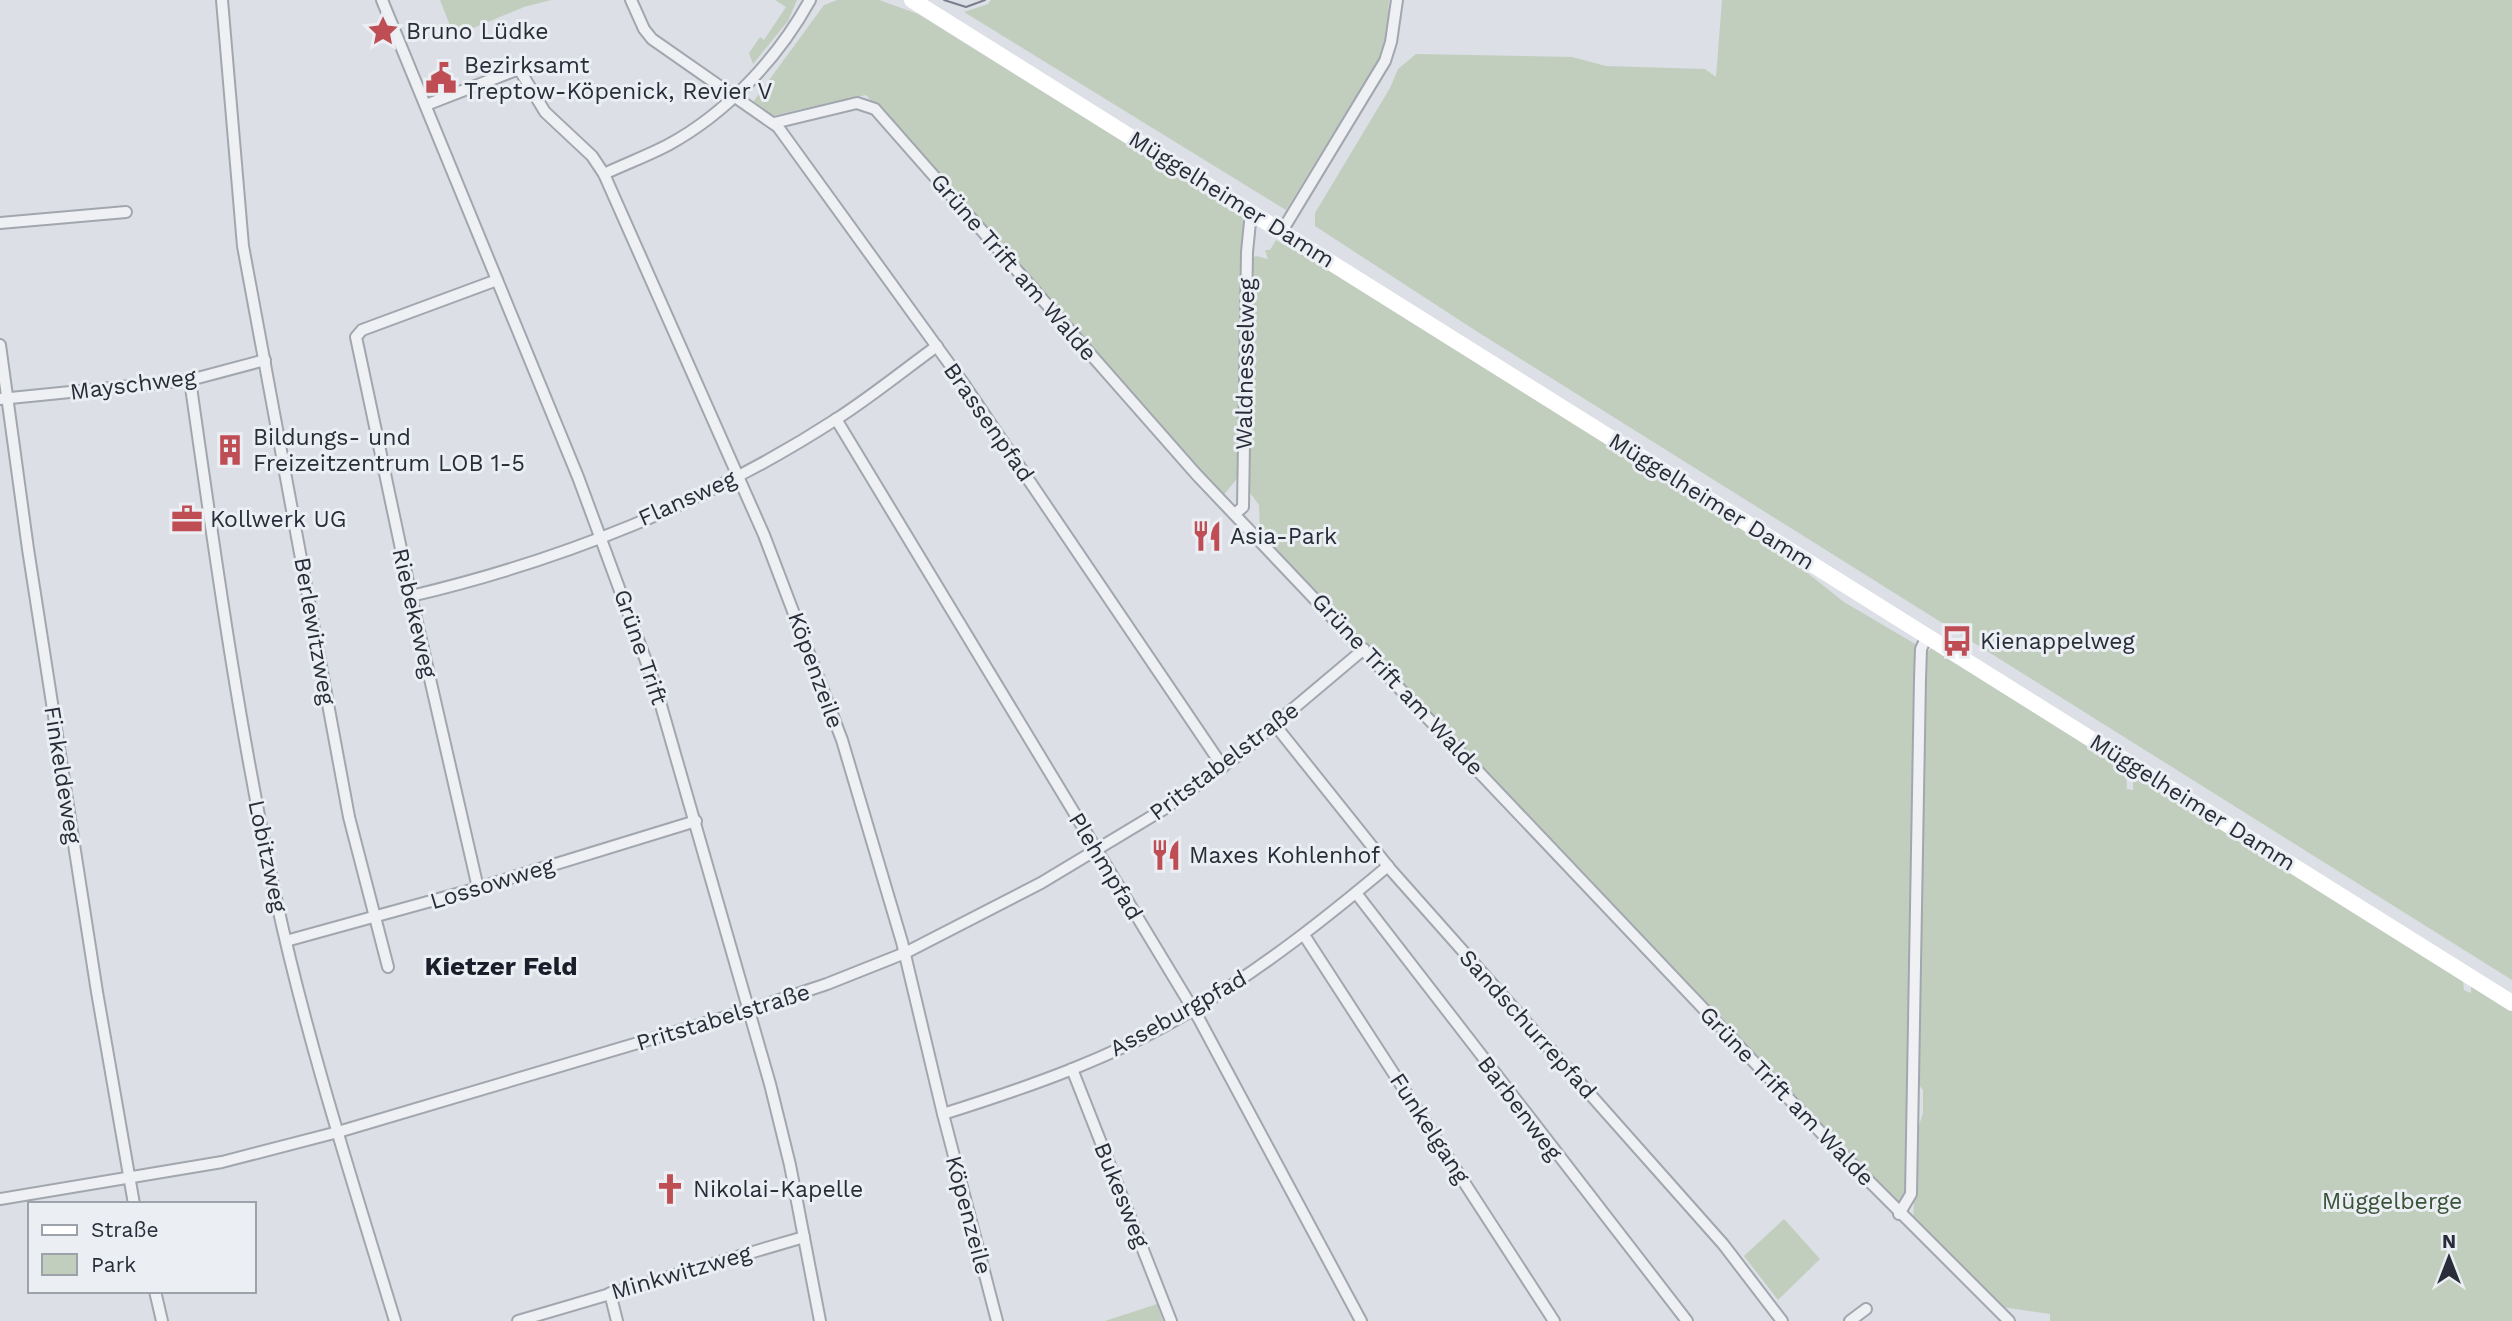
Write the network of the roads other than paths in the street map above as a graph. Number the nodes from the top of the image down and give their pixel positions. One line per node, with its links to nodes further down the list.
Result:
1 (222, 0): 18 (street, Berlewitzweg)
2 (382, 0): 8 (street, Grüne Trift)
3 (631, 0): 7 (street)
4 (810, 0): 7 (street)
5 (912, 0): 12 (main road, Müggelheimer Damm)
6 (1397, 0): 14 (street)
7 (733, 96): 9 (street, Brassenpfad); 10 (street)
8 (426, 105): 10 (street, Köpenzeile); 15 (street, Grüne Trift)
9 (774, 123): 17 (street, Brassenpfad); 23 (street, Grüne Trift am Walde)
10 (604, 174): 22 (street, Köpenzeile)
11 (126, 212): 13 (street)
12 (1255, 214): 14 (main road, Müggelheimer Damm); 23 (street, Waldnesselweg)
13 (0, 223)
14 (1282, 231): 26 (main road, Müggelheimer Damm)
15 (497, 280): 24 (street, Grüne Trift); 25 (street, Riebekeweg)
16 (0, 345): 20 (street, Finkeldeweg)
17 (937, 346): 21 (street, Flansweg); 29 (street, Brassenpfad)
18 (265, 359): 19 (street, Mayschweg); 35 (street, Berlewitzweg)
19 (190, 380): 20 (street, Mayschweg); 37 (street, Lobitzweg)
20 (3, 399): 46 (street, Finkeldeweg)
21 (836, 419): 22 (street, Flansweg); 31 (street, Plehmpfad)
22 (738, 475): 24 (street, Flansweg); 38 (street, Köpenzeile)
23 (1236, 513): 27 (street, Grüne Trift am Walde)
24 (601, 536): 25 (street, Flansweg); 30 (street, Grüne Trift)
25 (411, 596): 33 (street, Riebekeweg)
26 (1927, 635): 40 (main road, Müggelheimer Damm); 49 (street)
27 (1364, 649): 28 (street, Pritstabelstraße); 49 (street, Grüne Trift am Walde)
28 (1275, 725): 29 (street, Pritstabelstraße); 32 (street, Sandschurrepfad)
29 (1223, 767): 31 (street, Pritstabelstraße)
30 (696, 821): 33 (street, Lossowweg); 41 (street, Grüne Trift)
31 (1097, 851): 38 (street, Pritstabelstraße); 42 (street, Plehmpfad)
32 (1388, 866): 34 (street, Asseburgpfad); 64 (street, Sandschurrepfad)
33 (478, 888): 35 (street, Lossowweg)
34 (1356, 893): 36 (street, Asseburgpfad); 63 (street, Barbenweg)
35 (375, 918): 37 (street, Lossowweg); 39 (street, Berlewitzweg)
36 (1304, 935): 42 (street, Asseburgpfad); 62 (street, Funkelgang)
37 (286, 942): 45 (street, Lobitzweg)
38 (905, 953): 41 (street, Pritstabelstraße); 44 (street, Köpenzeile)
39 (388, 967)
40 (2512, 1003)
41 (749, 1010): 45 (street, Pritstabelstraße); 50 (street, Grüne Trift)
42 (1192, 1011): 43 (street, Asseburgpfad); 61 (street, Plehmpfad)
43 (1072, 1069): 44 (street, Asseburgpfad); 60 (street, Bukesweg)
44 (943, 1114): 59 (street, Köpenzeile)
45 (338, 1132): 46 (street, Pritstabelstraße); 55 (street, Lobitzweg)
46 (128, 1178): 47 (street, Pritstabelstraße); 48 (street, Finkeldeweg)
47 (0, 1199)
48 (134, 1202)
49 (1899, 1214): 66 (street, Grüne Trift am Walde)
50 (804, 1237): 52 (street, Minkwitzweg); 58 (street, Grüne Trift)
51 (155, 1293): 54 (street)
52 (610, 1293): 56 (street, Minkwitzweg); 57 (street)
53 (1866, 1310): 65 (street)
54 (162, 1321)
55 (395, 1321)
56 (518, 1321)
57 (617, 1321)
58 (820, 1321)
59 (997, 1321)
60 (1171, 1321)
61 (1361, 1321)
62 (1555, 1321)
63 (1687, 1321)
64 (1782, 1321)
65 (1850, 1321)
66 (2009, 1321)

